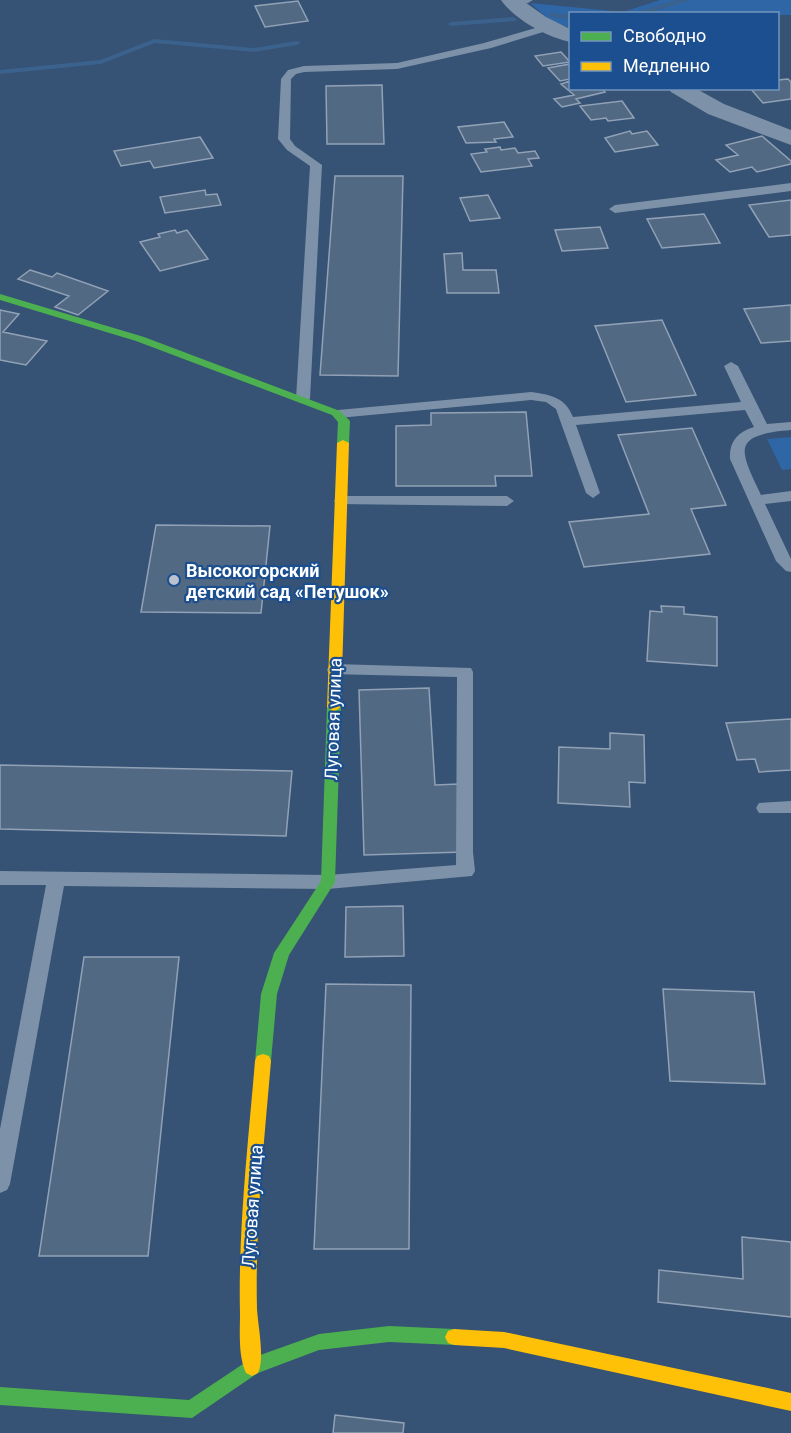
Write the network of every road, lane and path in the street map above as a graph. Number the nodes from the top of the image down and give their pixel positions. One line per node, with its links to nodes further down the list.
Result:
1 (517, 0): 2 (street)
2 (549, 27): 3 (street); 10 (lane)
3 (569, 36)
4 (682, 90): 5 (street)
5 (791, 138)
6 (791, 187): 7 (lane)
7 (615, 209)
8 (0, 297): 10 (street)
9 (731, 366): 11 (lane)
10 (303, 399): 12 (street)
11 (750, 405): 13 (lane); 15 (lane)
12 (338, 414): 13 (lane); 19 (street, Луговая улица)
13 (567, 422): 16 (lane)
14 (791, 426): 15 (lane)
15 (762, 429): 18 (lane)
16 (593, 493)
17 (791, 496): 18 (lane)
18 (756, 500): 21 (lane)
19 (341, 501): 20 (lane); 22 (street, Луговая улица)
20 (507, 501)
21 (791, 567)
22 (335, 670): 27 (street, Луговая улица); 27 (lane)
23 (791, 807): 24 (lane)
24 (765, 808)
25 (0, 878): 26 (lane)
26 (56, 879): 27 (lane); 28 (lane)
27 (328, 882): 29 (street, Луговая улица)
28 (0, 1184)
29 (252, 1367): 31 (street); 32 (street)
30 (0, 1396): 32 (street)
31 (791, 1402)
32 (184, 1421)

